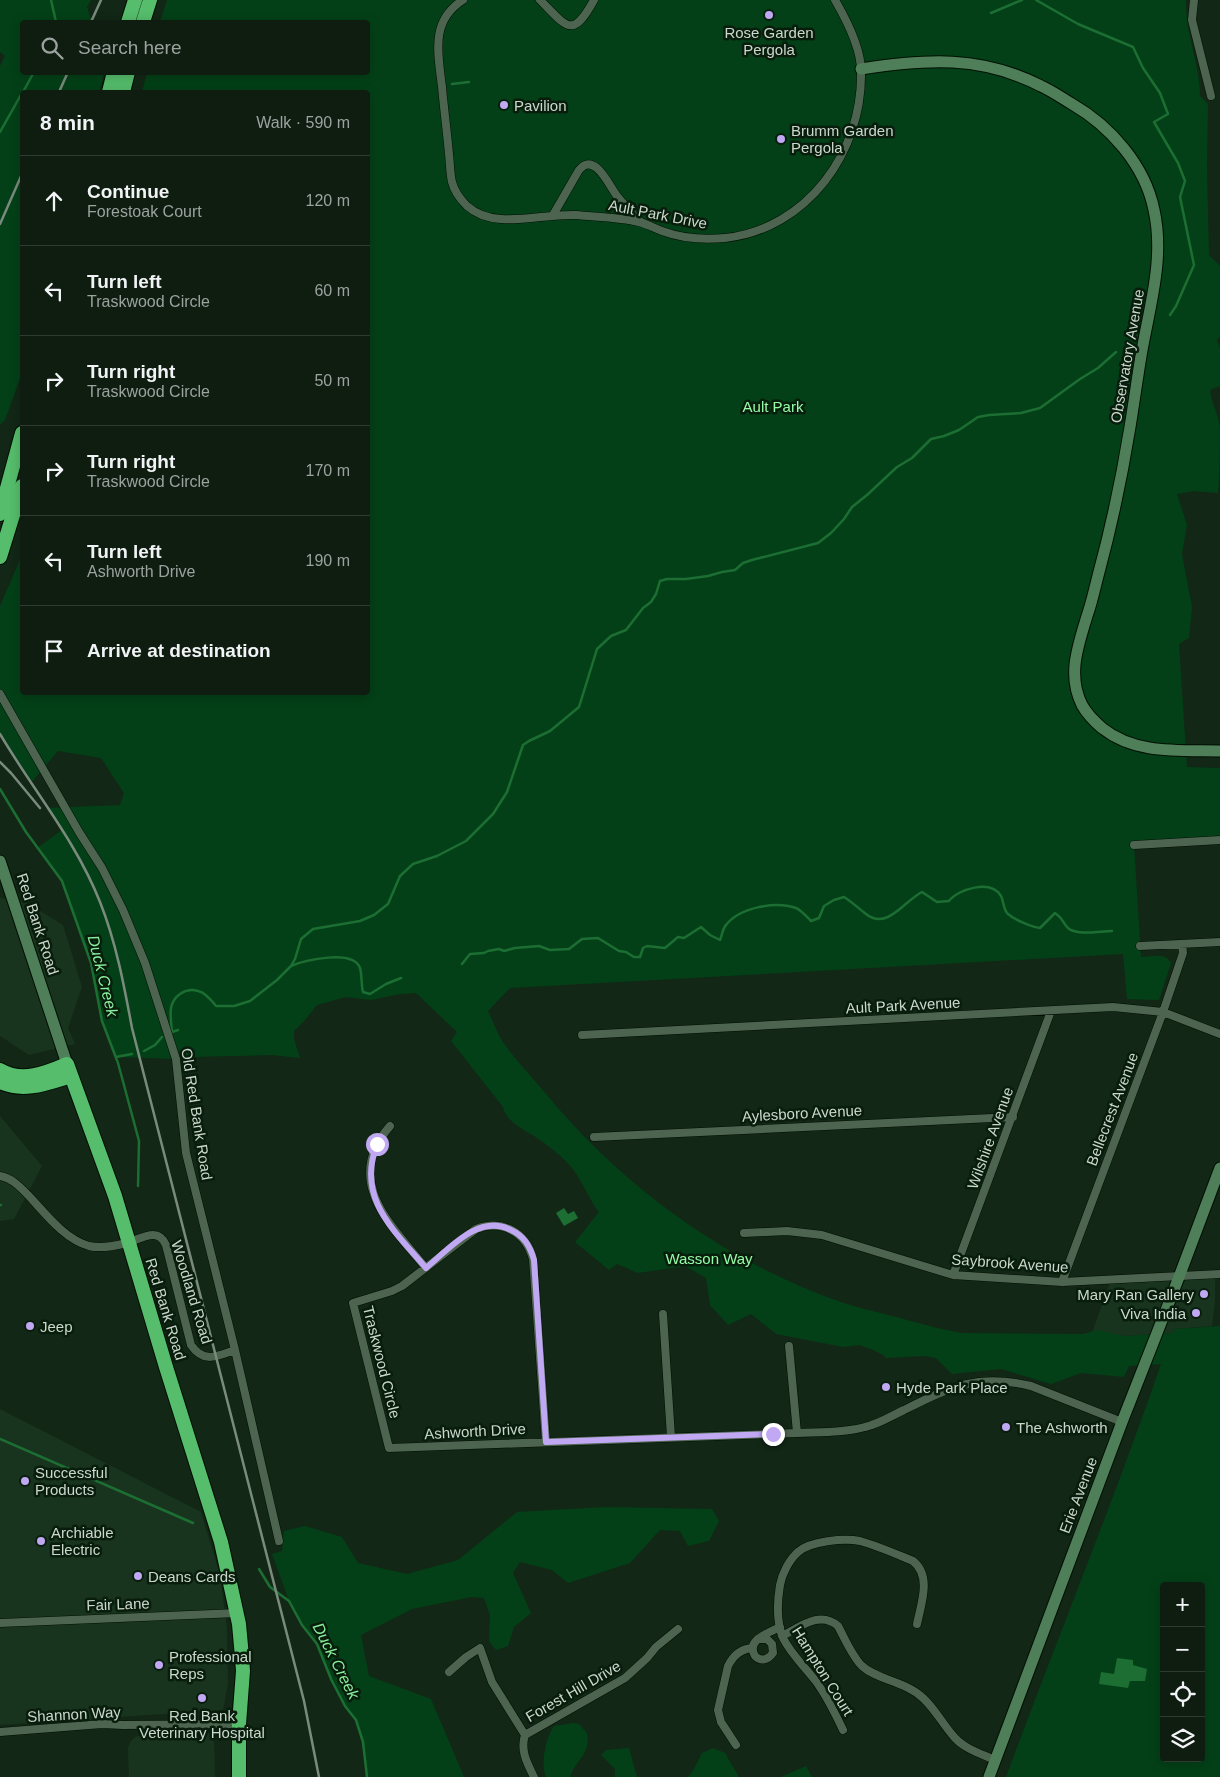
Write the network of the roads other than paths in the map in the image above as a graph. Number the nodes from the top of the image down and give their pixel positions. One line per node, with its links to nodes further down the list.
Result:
1 (135, 0): 8 (highway)
2 (150, 0): 9 (highway)
3 (463, 0): 16 (street, Ault Park Drive)
4 (540, 0): 5 (street)
5 (594, 0)
6 (835, 0): 10 (street, Ault Park Drive)
7 (1194, 0): 15 (street)
8 (129, 20)
9 (144, 20)
10 (861, 69): 17 (street, Ault Park Drive); 23 (street, Observatory Avenue)
11 (113, 75): 13 (highway)
12 (127, 75): 14 (highway)
13 (110, 90)
14 (124, 90)
15 (1210, 96)
16 (553, 215): 17 (street, Ault Park Drive); 17 (street)
17 (640, 222)
18 (20, 440): 20 (highway)
19 (20, 492): 21 (highway)
20 (0, 514)
21 (0, 557)
22 (0, 694): 51 (street, Old Red Bank Road)
23 (1220, 751)
24 (1220, 840): 25 (street)
25 (1134, 845)
26 (0, 862): 35 (street, Red Bank Road)
27 (1220, 942): 28 (street)
28 (1182, 944): 29 (street); 31 (street, Bellecrest Avenue)
29 (1140, 946)
30 (1051, 1011): 31 (street, Ault Park Avenue); 33 (street, Ault Park Avenue); 37 (street, Wilshire Avenue)
31 (1163, 1012): 32 (street, Ault Park Avenue); 48 (street, Bellecrest Avenue)
32 (1220, 1034)
33 (582, 1035)
34 (0, 1070): 35 (highway)
35 (69, 1070): 36 (highway); 43 (highway, Red Bank Road)
36 (0, 1082)
37 (1013, 1117): 39 (street, Aylesboro Avenue); 46 (street, Wilshire Avenue)
38 (390, 1126): 44 (street)
39 (594, 1138)
40 (1220, 1168): 47 (street, Erie Avenue)
41 (0, 1176): 43 (street, Woodland Road)
42 (744, 1234): 46 (street, Saybrook Avenue)
43 (129, 1242): 51 (street, Woodland Road); 58 (highway, Red Bank Road)
44 (426, 1268): 55 (street, Traskwood Circle); 56 (street, Traskwood Circle)
45 (1220, 1274): 47 (street, Saybrook Avenue)
46 (953, 1275): 48 (street, Saybrook Avenue)
47 (1179, 1277): 48 (street, Saybrook Avenue); 52 (street, Erie Avenue)
48 (1062, 1282)
49 (662, 1314): 54 (street)
50 (789, 1346): 53 (street)
51 (235, 1350): 57 (street, Old Red Bank Road)
52 (1122, 1422): 53 (street, Ashworth Drive); 74 (street, Erie Avenue)
53 (797, 1433): 54 (street, Ashworth Drive)
54 (672, 1438): 55 (street, Ashworth Drive)
55 (546, 1442): 56 (street, Ashworth Drive)
56 (412, 1448)
57 (279, 1541)
58 (237, 1613): 59 (street, Fair Lane); 69 (highway, Red Bank Road)
59 (0, 1623)
60 (917, 1624): 61 (street, Hampton Court)
61 (780, 1627): 63 (street, Hampton Court); 64 (street)
62 (678, 1629): 72 (street, Forest Hill Drive)
63 (782, 1636): 65 (street, Hampton Court); 74 (street)
64 (758, 1639): 66 (street); 67 (street)
65 (787, 1644): 67 (street); 70 (street, Hampton Court)
66 (752, 1648): 67 (street); 73 (street)
67 (773, 1653)
68 (449, 1672): 72 (street, Forest Hill Drive)
69 (239, 1724): 71 (street, Shannon Way); 75 (highway, Red Bank Road)
70 (843, 1730)
71 (0, 1732)
72 (525, 1735): 76 (street, Forest Hill Drive)
73 (736, 1744)
74 (995, 1760): 77 (street, Erie Avenue)
75 (239, 1777)
76 (534, 1777)
77 (988, 1777)

